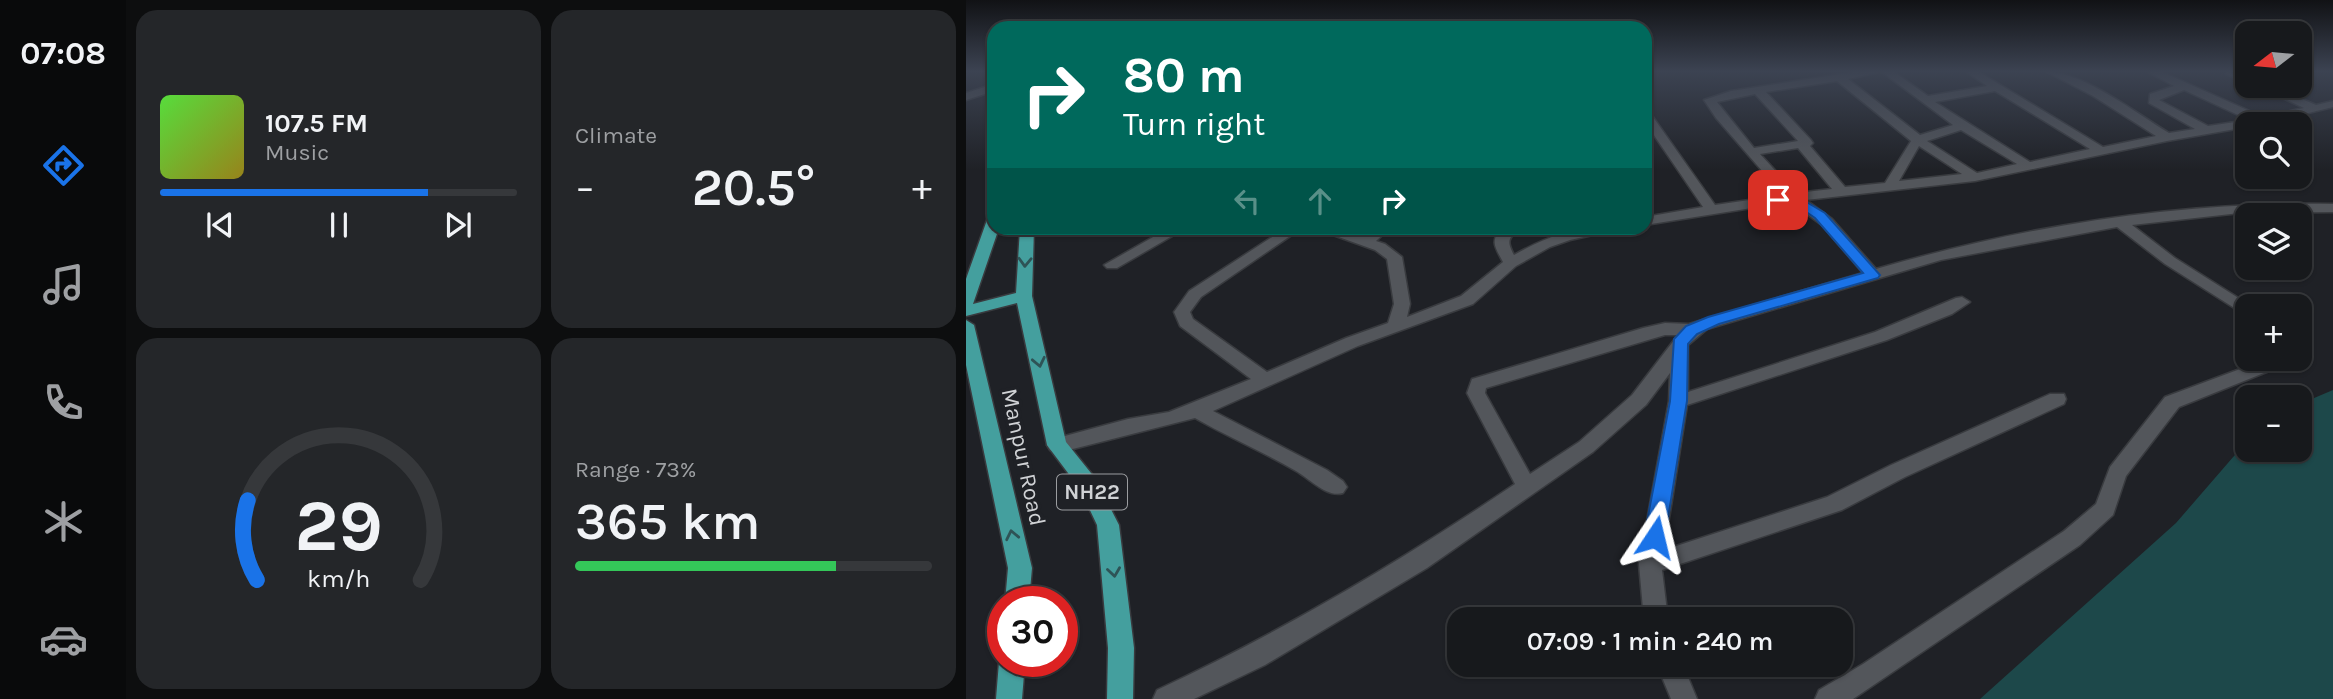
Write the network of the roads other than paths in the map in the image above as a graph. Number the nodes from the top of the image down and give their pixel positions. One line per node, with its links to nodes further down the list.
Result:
1 (1712, 105): 22 (street)
2 (1772, 105): 20 (street)
3 (1873, 105): 19 (street)
4 (1933, 105): 16 (street)
5 (2025, 105): 21 (street)
6 (2114, 105): 18 (street)
7 (2162, 105): 17 (street)
8 (2225, 105): 12 (street)
9 (2307, 105): 11 (street)
10 (2330, 105): 11 (street)
11 (2315, 108): 13 (street)
12 (2242, 112)
13 (2299, 112)
14 (1652, 123): 29 (street)
15 (2235, 125): 17 (street)
16 (1963, 126): 19 (street); 23 (street)
17 (2206, 130): 18 (street)
18 (2166, 137): 21 (street)
19 (1918, 140): 24 (street); 25 (street)
20 (1802, 145): 22 (street); 26 (street)
21 (2101, 151): 23 (street)
22 (1751, 152): 27 (street)
23 (2028, 166): 24 (street)
24 (1975, 177): 25 (street)
25 (1890, 186): 26 (street)
26 (1842, 192): 27 (street)
27 (1793, 197): 29 (street); 43 (street)
28 (2333, 208): 31 (street)
29 (1712, 211): 30 (street)
30 (1652, 220)
31 (2119, 221): 43 (street); 47 (street)
32 (989, 235): 45 (main road)
33 (1027, 235): 44 (main road, Manpur Road, one-way to 44)
34 (1166, 235): 42 (street)
35 (1285, 235): 53 (street)
36 (1349, 235): 40 (street)
37 (1374, 235): 40 (street)
38 (1503, 235): 41 (street)
39 (1571, 235): 41 (street)
40 (1367, 241): 50 (street)
41 (1511, 263): 50 (street)
42 (1112, 265)
43 (1873, 275): 51 (street)
44 (1024, 296): 48 (main road); 57 (main road, Manpur Road / NH22, one-way to 57)
45 (966, 302)
46 (1962, 302): 55 (street)
47 (2235, 303)
48 (966, 311)
49 (966, 325): 61 (main road, Manpur Road, one-way to 49)
50 (1396, 326): 53 (street)
51 (1686, 336): 55 (street); 59 (street); 59 (street)
52 (2252, 371): 69 (street)
53 (1266, 381): 56 (street)
54 (2057, 399): 60 (street)
55 (1678, 401): 60 (street)
56 (1197, 410): 57 (street); 58 (street)
57 (1057, 445): 66 (main road, Manpur Road / NH22, one-way to 66)
58 (1336, 487)
59 (1527, 487): 67 (street)
60 (1650, 564): 62 (street)
61 (1018, 586)
62 (1653, 607)
63 (1011, 677): 65 (main road)
64 (1676, 677): 68 (street)
65 (1009, 699)
66 (1120, 699)
67 (1166, 699)
68 (1684, 699)
69 (1828, 699)

